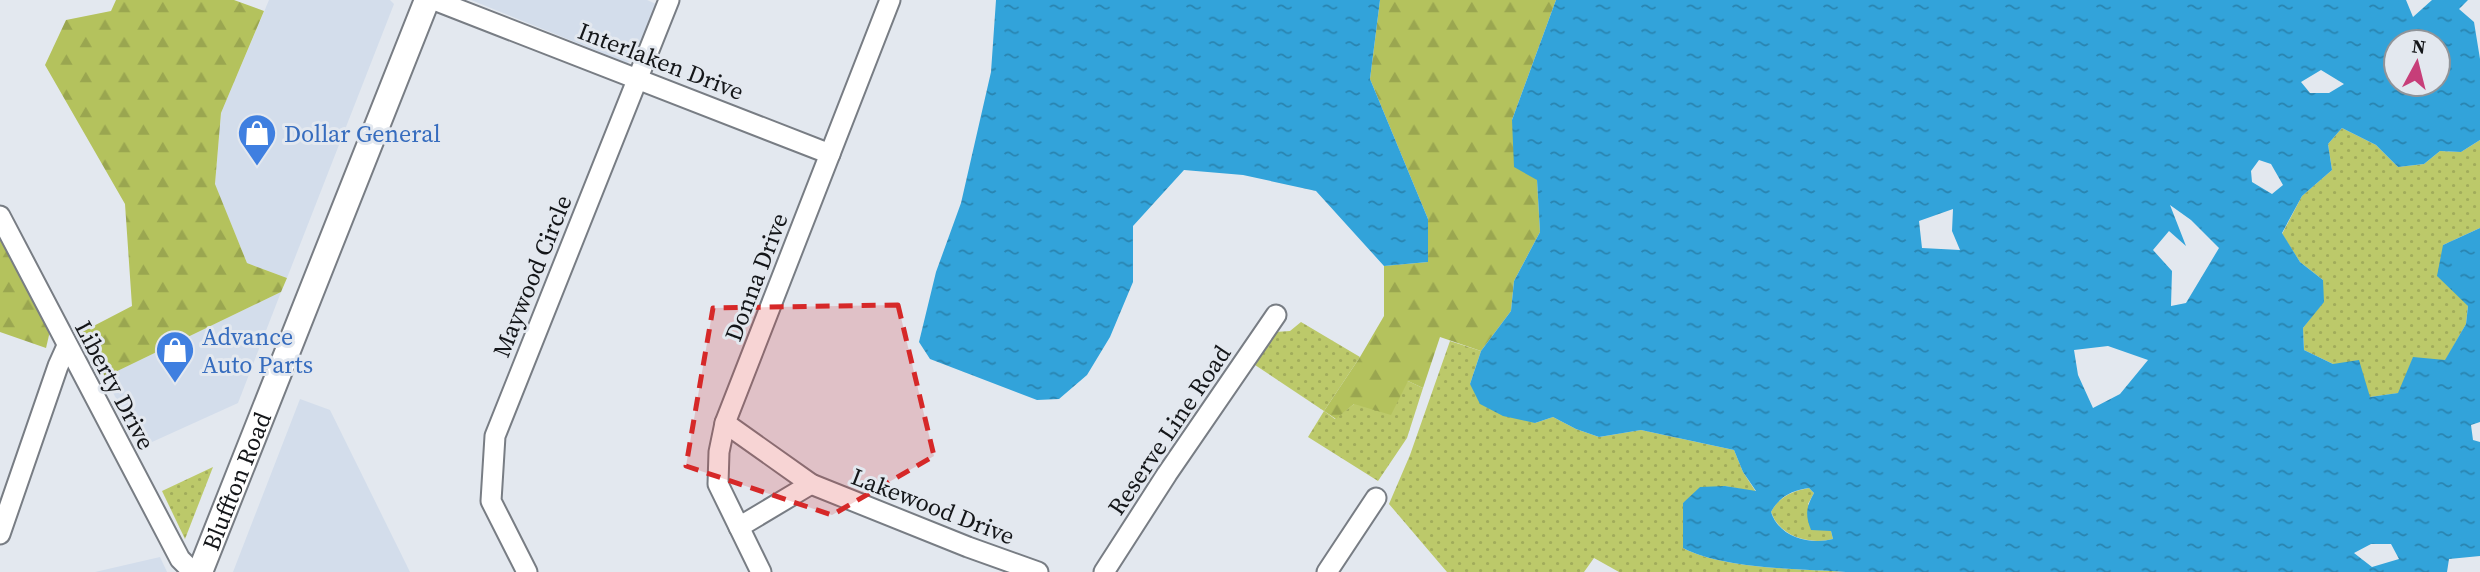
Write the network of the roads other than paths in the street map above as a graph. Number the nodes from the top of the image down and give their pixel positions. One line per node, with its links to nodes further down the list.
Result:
1 (427, 0): 16 (main road, Bluffton Road)
2 (434, 0): 5 (street, Interlaken Drive)
3 (668, 0): 5 (street, Maywood Circle)
4 (890, 0): 6 (street, Donna Drive)
5 (638, 78): 6 (street, Interlaken Drive); 17 (street, Maywood Circle)
6 (830, 154): 10 (street, Donna Drive)
7 (0, 216): 9 (street, Liberty Drive)
8 (1276, 316): 20 (street, Reserve Line Road)
9 (67, 346): 14 (street); 15 (street, Liberty Drive)
10 (725, 423): 11 (street, Lakewood Drive); 13 (street, Donna Drive)
11 (811, 484): 13 (street); 19 (street, Lakewood Drive)
12 (1376, 498): 21 (street)
13 (739, 527): 18 (street, Donna Drive)
14 (0, 534)
15 (193, 572)
16 (201, 572)
17 (527, 572)
18 (761, 572)
19 (1038, 572)
20 (1104, 572)
21 (1327, 572)

